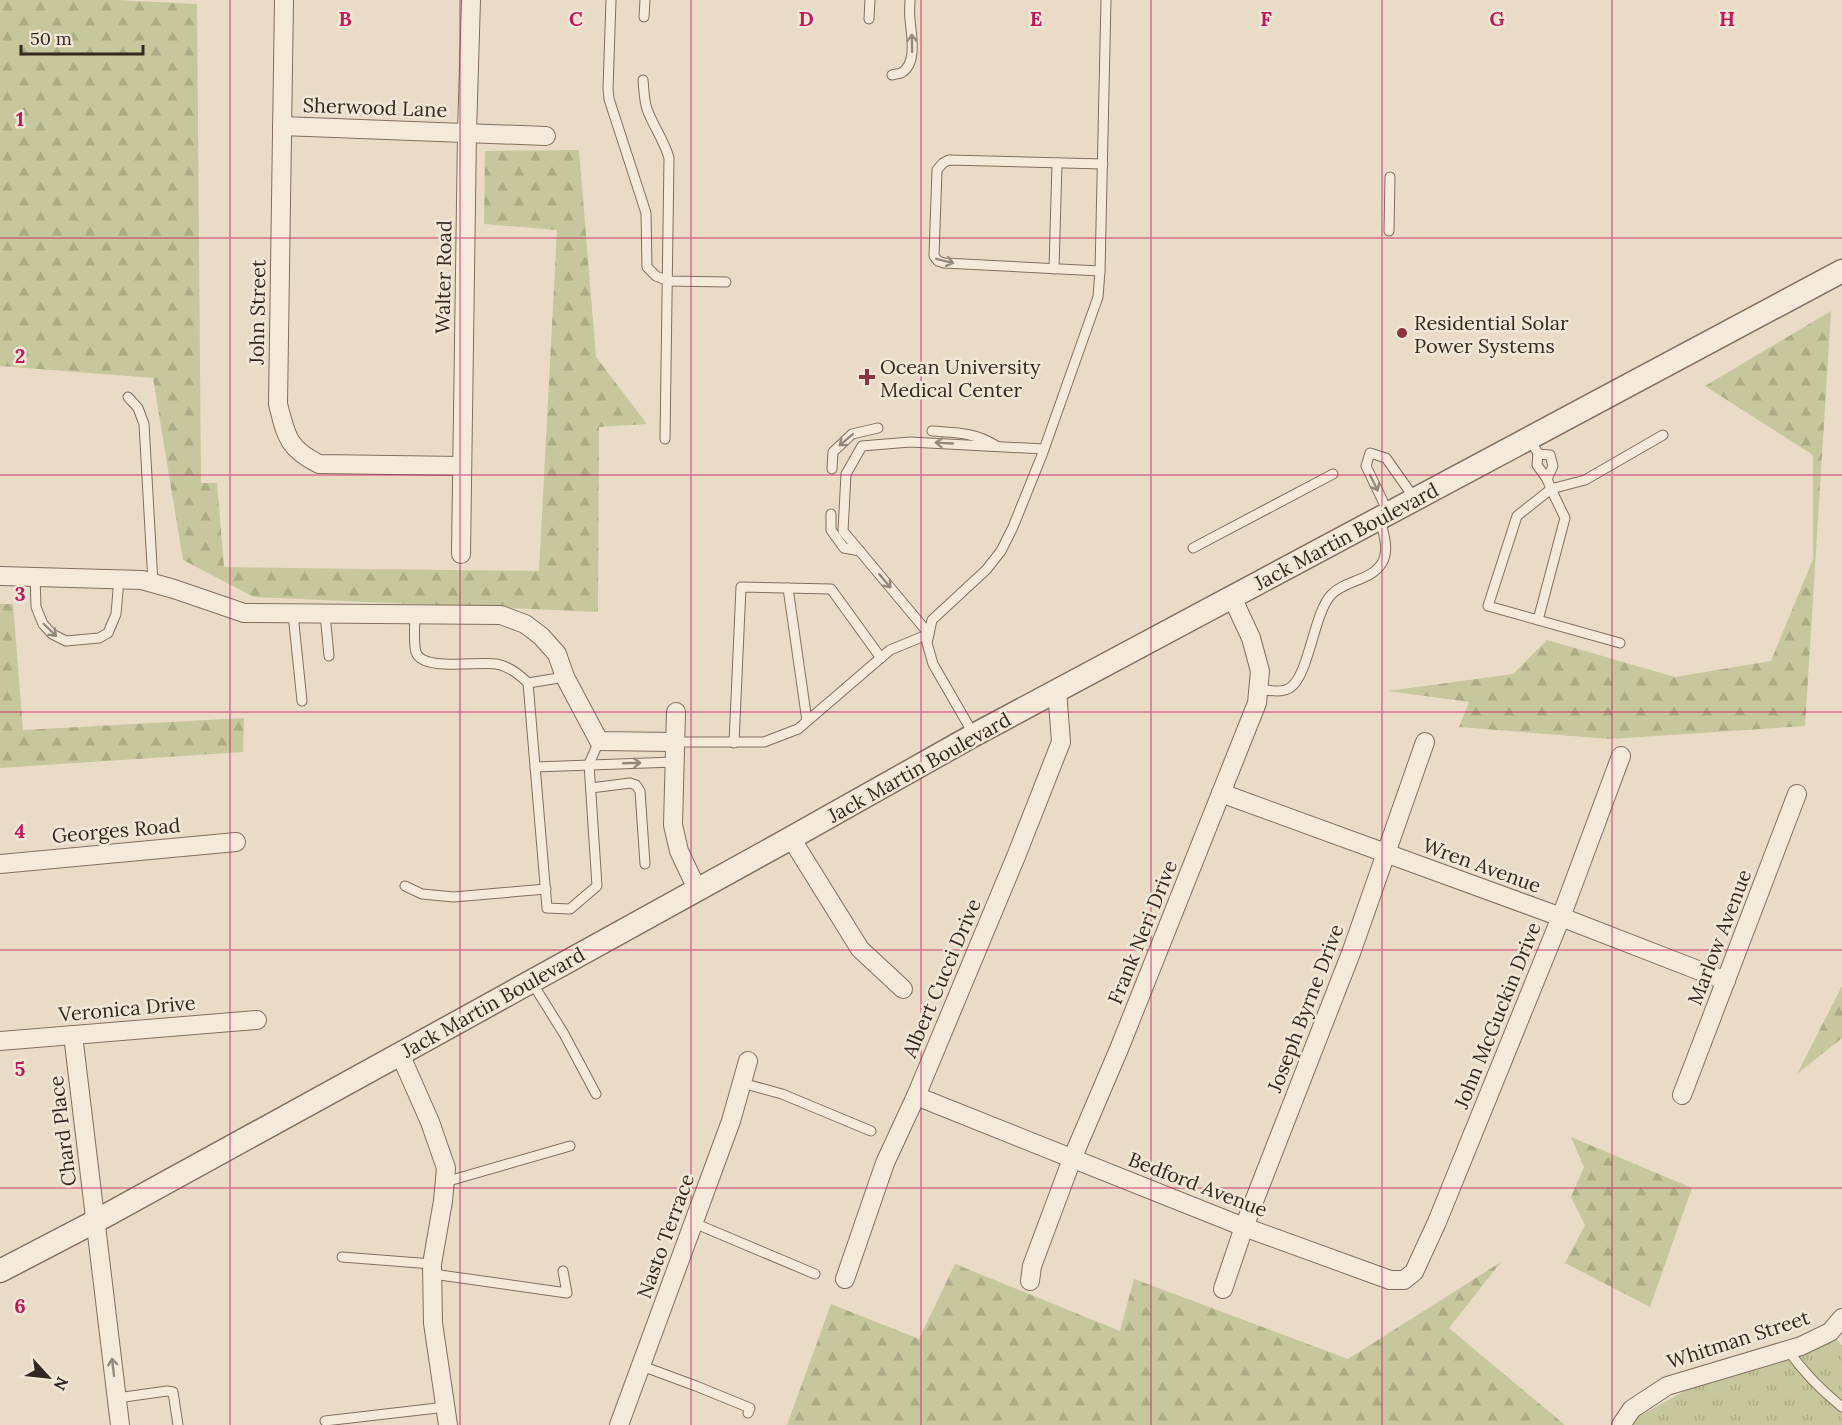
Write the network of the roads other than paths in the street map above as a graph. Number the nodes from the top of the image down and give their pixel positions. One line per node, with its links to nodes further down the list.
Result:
1 (285, 0): 12 (street, John Street)
2 (471, 0): 13 (street, Walter Road)
3 (610, 0): 22 (lane)
4 (645, 0): 8 (lane)
5 (870, 0): 9 (lane)
6 (910, 0): 10 (lane, one-way to 6)
7 (1106, 0): 16 (lane)
8 (644, 17)
9 (869, 19)
10 (892, 75)
11 (643, 81): 22 (lane)
12 (282, 126): 13 (street, Sherwood Lane); 32 (street, John Street)
13 (467, 132): 14 (street, Sherwood Lane); 32 (street, Walter Road)
14 (546, 136)
15 (1057, 163): 16 (lane); 19 (lane); 19 (lane, one-way to 19)
16 (1103, 164): 20 (lane)
17 (1390, 177): 18 (lane)
18 (1389, 231)
19 (1054, 269): 20 (lane)
20 (1100, 271): 31 (lane)
21 (1842, 271): 30 (street, Jack Martin Boulevard)
22 (668, 281): 23 (lane); 28 (lane)
23 (726, 282)
24 (128, 397): 45 (lane)
25 (878, 428): 33 (lane, one-way to 33)
26 (932, 431): 29 (lane)
27 (1663, 435): 35 (lane)
28 (665, 439)
29 (997, 446): 31 (lane); 40 (lane, one-way to 40)
30 (1534, 446): 35 (lane); 36 (street, Jack Martin Boulevard)
31 (1044, 449): 52 (lane)
32 (462, 466): 41 (street, Walter Road)
33 (832, 469)
34 (1333, 474): 39 (lane)
35 (1551, 489): 51 (lane); 51 (lane)
36 (1415, 499): 38 (street, Jack Martin Boulevard); 38 (lane, one-way to 38)
37 (831, 514): 40 (lane)
38 (1384, 516): 47 (street, Jack Martin Boulevard); 58 (lane)
39 (1193, 548)
40 (860, 550): 52 (lane, one-way to 52)
41 (461, 554)
42 (0, 576): 43 (street)
43 (35, 576): 44 (street); 44 (lane, one-way to 44)
44 (119, 579): 45 (street)
45 (153, 584): 48 (street)
46 (788, 588): 55 (lane); 62 (lane); 67 (lane)
47 (1232, 597): 58 (street, Frank Neri Drive); 59 (street, Jack Martin Boulevard)
48 (293, 614): 49 (street); 60 (lane)
49 (325, 614): 50 (street); 54 (lane)
50 (415, 615): 56 (street); 57 (lane)
51 (1538, 620): 53 (lane)
52 (929, 634): 55 (lane); 63 (lane)
53 (1620, 643)
54 (329, 656)
55 (881, 658): 62 (lane)
56 (565, 677): 57 (lane); 64 (street)
57 (528, 683): 71 (lane)
58 (1259, 689): 73 (street, Frank Neri Drive)
59 (1057, 690): 63 (street, Jack Martin Boulevard); 95 (street, Albert Cucci Drive)
60 (302, 701)
61 (676, 711): 65 (street)
62 (807, 722): 67 (lane)
63 (975, 735): 75 (street, Jack Martin Boulevard)
64 (598, 741): 65 (street); 70 (lane)
65 (674, 742): 67 (lane); 69 (street)
66 (1425, 742): 77 (street, Joseph Byrne Drive)
67 (734, 743)
68 (1621, 756): 83 (street, John McGuckin Drive)
69 (674, 762): 70 (lane, one-way to 69); 82 (street)
70 (589, 764): 71 (lane); 72 (lane)
71 (535, 767): 81 (lane)
72 (591, 788): 79 (lane); 81 (lane)
73 (1221, 793): 77 (street, Wren Avenue); 98 (street, Frank Neri Drive)
74 (1797, 794): 85 (street, Marlow Avenue)
75 (791, 838): 82 (street, Jack Martin Boulevard); 86 (street)
76 (236, 842): 78 (street, Georges Road)
77 (1386, 854): 83 (street, Wren Avenue); 103 (street, Joseph Byrne Drive)
78 (0, 864)
79 (645, 864)
80 (405, 886): 81 (lane)
81 (546, 889)
82 (697, 889): 84 (street, Jack Martin Boulevard)
83 (1561, 917): 85 (street, Wren Avenue); 101 (street, John McGuckin Drive)
84 (531, 981): 90 (street, Jack Martin Boulevard); 93 (lane)
85 (1726, 981): 94 (street, Marlow Avenue)
86 (903, 989)
87 (257, 1020): 88 (street, Veronica Drive)
88 (73, 1035): 89 (street, Veronica Drive); 100 (street, Chard Place)
89 (0, 1041)
90 (399, 1054): 99 (street); 100 (street, Jack Martin Boulevard)
91 (748, 1061): 92 (street, Nasto Terrace)
92 (742, 1083): 96 (lane); 102 (street, Nasto Terrace)
93 (596, 1094)
94 (1682, 1095)
95 (916, 1096): 98 (street, Bedford Avenue); 109 (street, Albert Cucci Drive)
96 (871, 1131)
97 (570, 1146): 99 (lane)
98 (1072, 1159): 103 (street, Bedford Avenue); 110 (street, Frank Neri Drive)
99 (445, 1182): 105 (street)
100 (96, 1221): 106 (street, Jack Martin Boulevard); 115 (street, Chard Place, one-way to 100)
101 (1437, 1222): 103 (street, Bedford Avenue)
102 (694, 1223): 108 (lane); 114 (street, Nasto Terrace)
103 (1244, 1227): 111 (street, Joseph Byrne Drive)
104 (342, 1257): 105 (lane)
105 (433, 1269): 107 (lane); 118 (street)
106 (0, 1271)
107 (563, 1271)
108 (815, 1274)
109 (845, 1279)
110 (1030, 1281)
111 (1223, 1289)
112 (1842, 1318): 113 (street, Whitman Street)
113 (1788, 1350): 116 (lane); 123 (street, Whitman Street)
114 (642, 1366): 117 (lane); 122 (street, Nasto Terrace)
115 (117, 1398): 120 (street, Chard Place); 121 (lane)
116 (1842, 1407)
117 (748, 1413)
118 (447, 1416): 119 (lane)
119 (325, 1420)
120 (120, 1425)
121 (178, 1425)
122 (619, 1425)
123 (1621, 1425)

